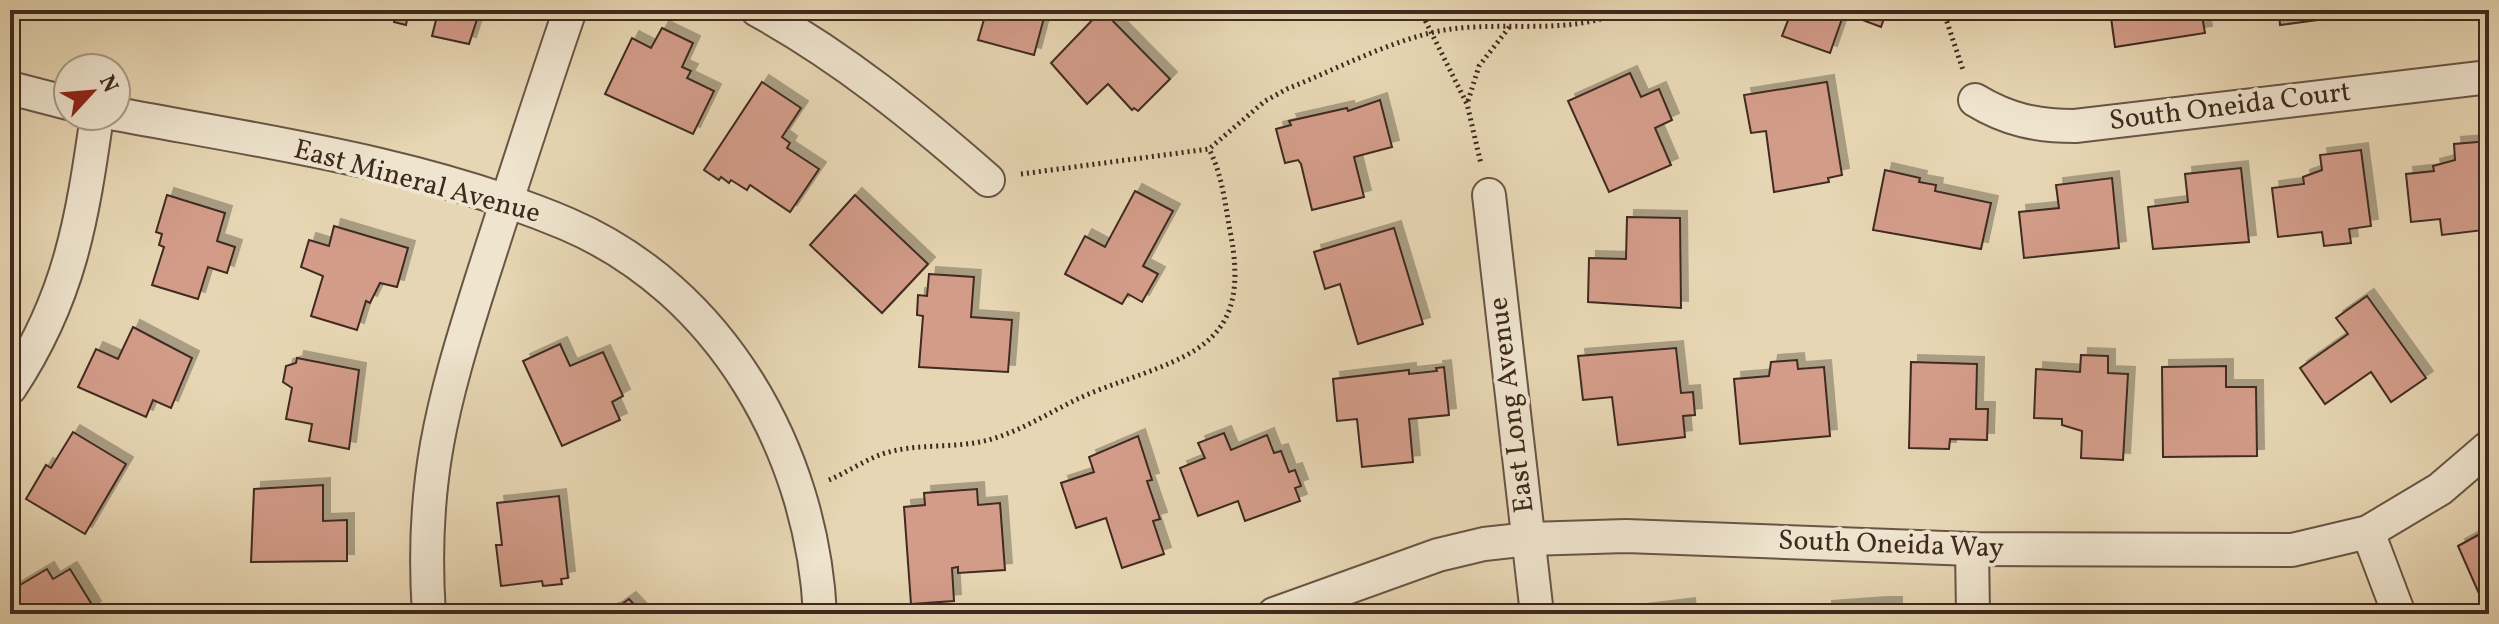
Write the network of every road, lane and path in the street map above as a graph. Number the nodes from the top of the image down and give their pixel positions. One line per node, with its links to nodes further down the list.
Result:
1 (570, 10): 18 (street)
2 (757, 10): 16 (street)
3 (1420, 10): 7 (path)
4 (1625, 10): 6 (path)
5 (1943, 10): 11 (path)
6 (1512, 25): 7 (path); 12 (path)
7 (1430, 33): 12 (path); 15 (path)
8 (2489, 77): 11 (street, South Oneida Court)
9 (10, 88): 10 (street)
10 (52, 99)
11 (1975, 100)
12 (1467, 104): 17 (path)
13 (132, 117): 18 (street, East Mineral Avenue)
14 (94, 132): 19 (street)
15 (1209, 149): 16 (path); 21 (path)
16 (988, 180)
17 (1489, 195): 23 (street, East Long Avenue)
18 (505, 201): 21 (street, East Mineral Avenue); 25 (street)
19 (10, 388)
20 (2489, 447): 22 (street, South Oneida Way)
21 (798, 492): 26 (street, East Mineral Avenue)
22 (2368, 532): 24 (street, South Oneida Way); 30 (street)
23 (1529, 539): 24 (street, South Oneida Way); 27 (street, South Oneida Way); 28 (street, East Long Avenue)
24 (1972, 549): 29 (street)
25 (429, 614)
26 (820, 614)
27 (1274, 614)
28 (1537, 614)
29 (1973, 614)
30 (2399, 614)

